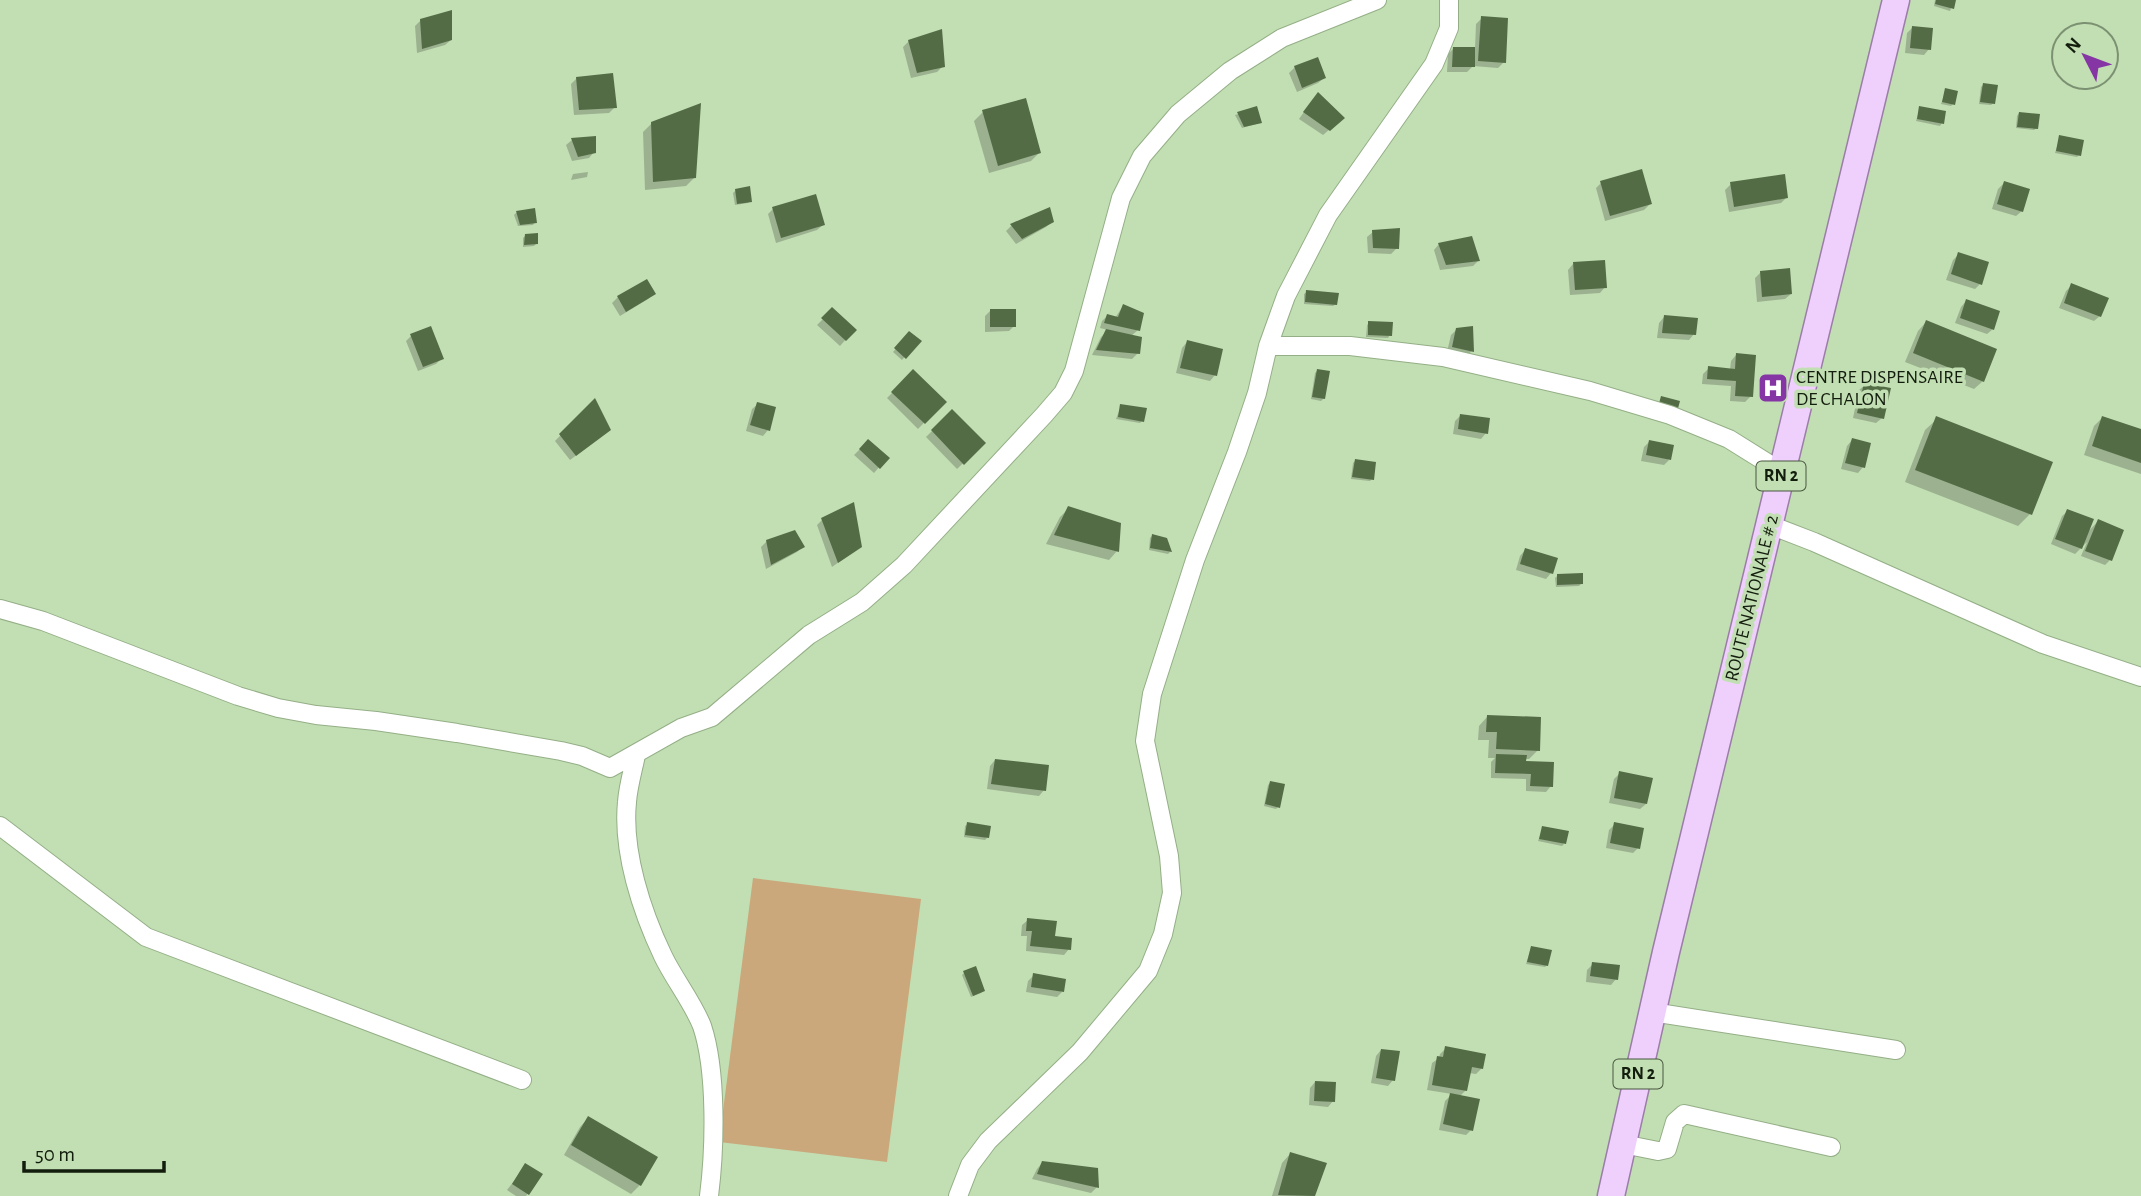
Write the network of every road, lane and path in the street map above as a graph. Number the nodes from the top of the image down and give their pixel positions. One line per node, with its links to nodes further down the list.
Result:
1 (1377, 0): 9 (street)
2 (1449, 0): 4 (street)
3 (1896, 0): 5 (main road, ROUTE NATIONALE # 2 / RN 2)
4 (1268, 346): 5 (street); 17 (street)
5 (1782, 472): 6 (main road, ROUTE NATIONALE # 2 / RN 2)
6 (1770, 525): 8 (street); 11 (main road, ROUTE NATIONALE # 2 / RN 2)
7 (0, 609): 9 (street)
8 (2141, 677)
9 (636, 755): 16 (street)
10 (0, 826): 13 (street)
11 (1652, 1012): 12 (street); 14 (main road, ROUTE NATIONALE # 2 / RN 2)
12 (1896, 1050)
13 (522, 1080)
14 (1623, 1144): 15 (street); 18 (main road, ROUTE NATIONALE # 2 / RN 2)
15 (1832, 1147)
16 (709, 1196)
17 (958, 1196)
18 (1611, 1196)

